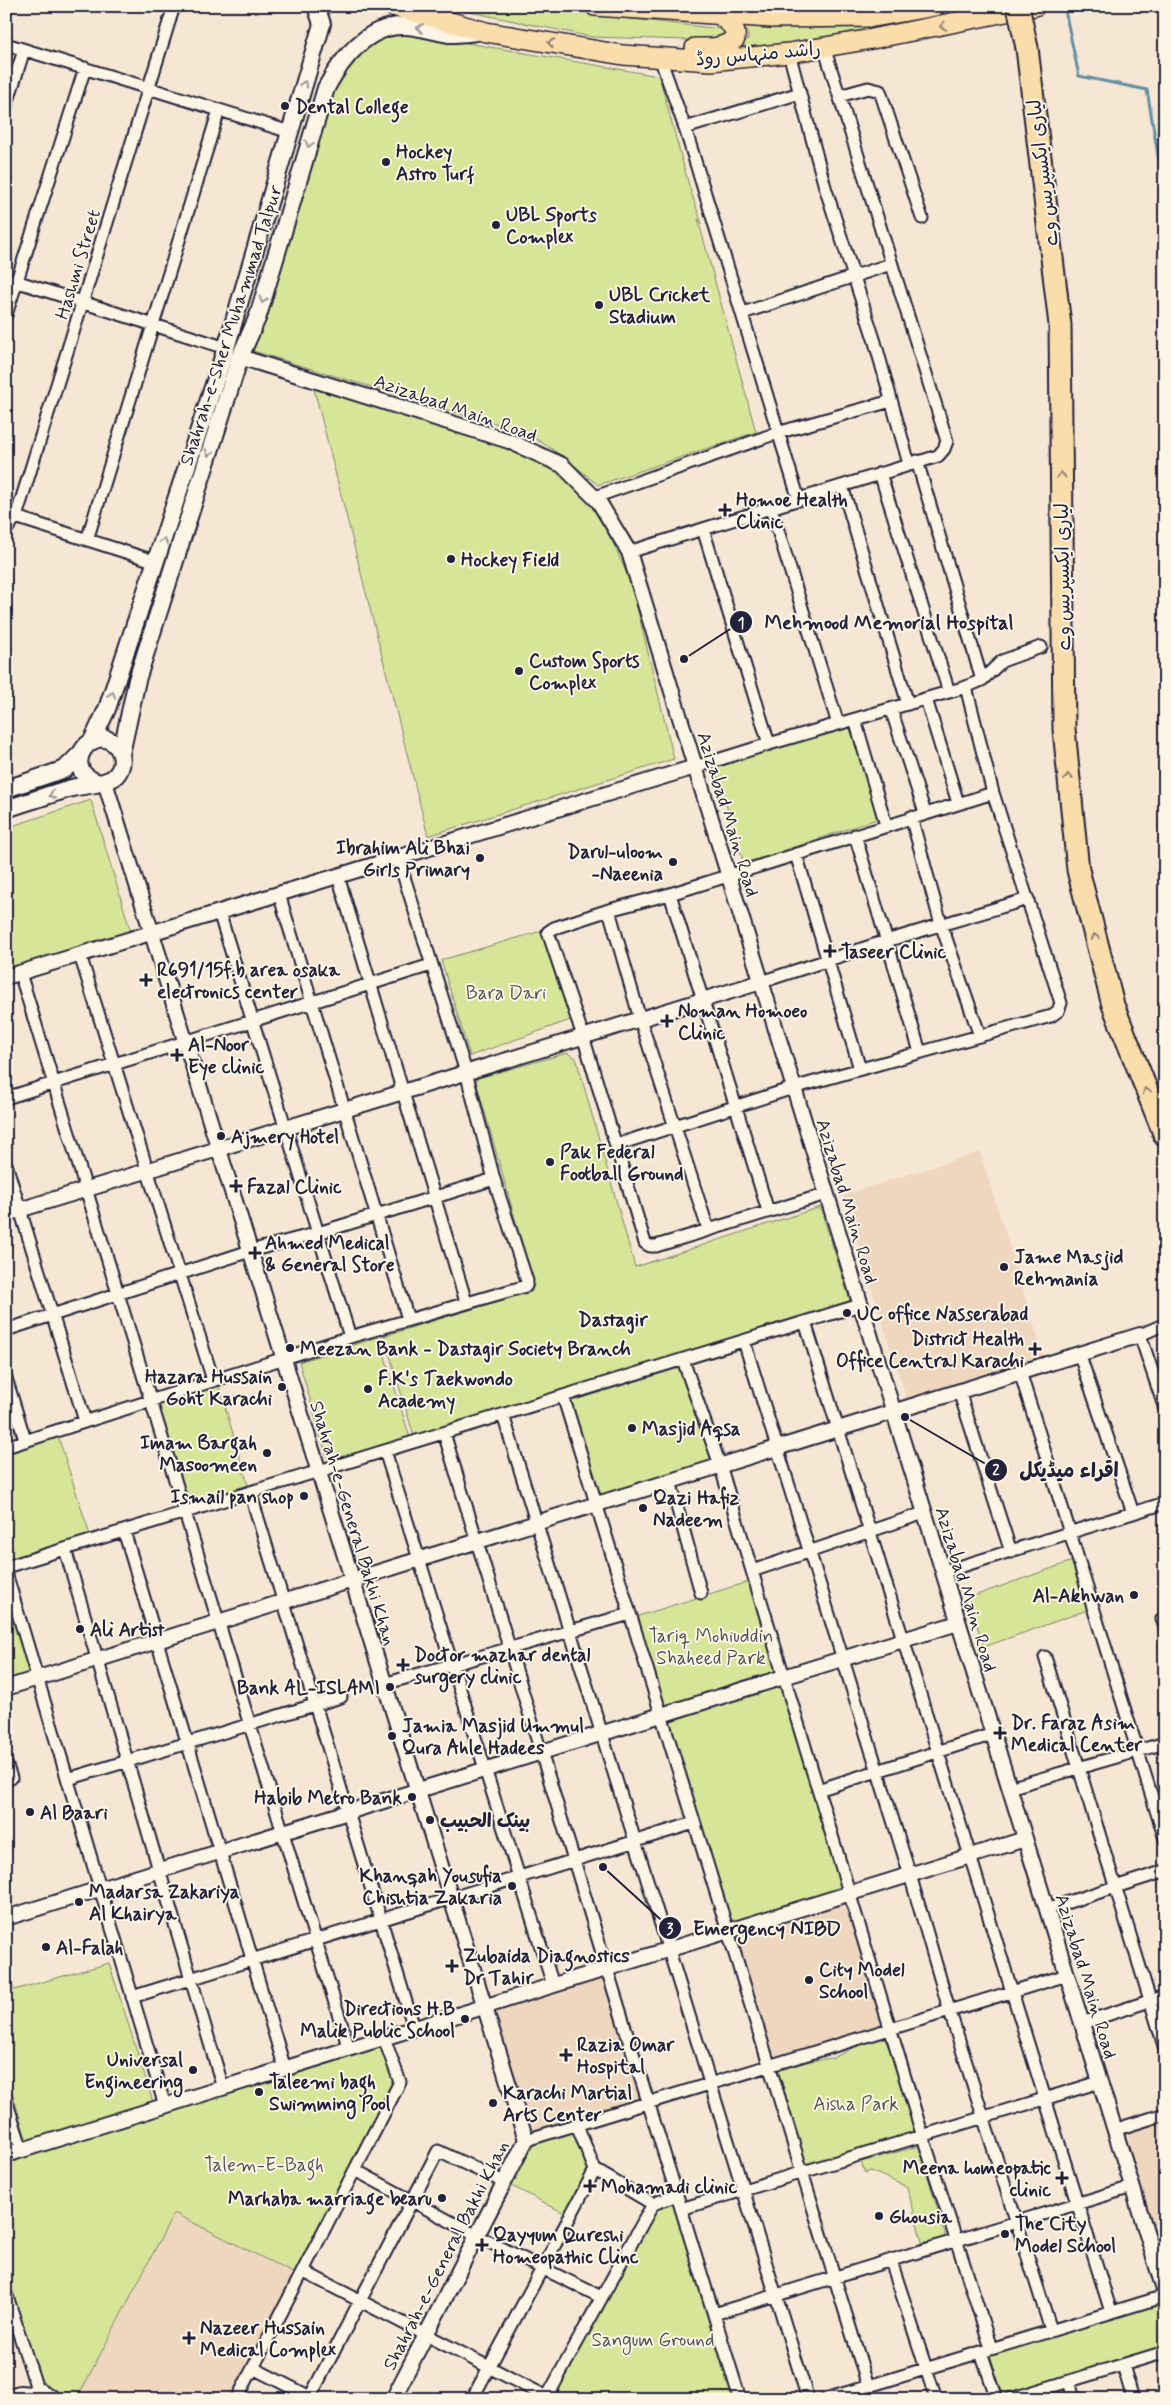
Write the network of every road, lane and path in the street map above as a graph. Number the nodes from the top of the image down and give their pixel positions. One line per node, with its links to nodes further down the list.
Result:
1 (174, 6): 17 (street, Hashmi Street)
2 (316, 6): 23 (main road, Shahrah-e-Sher Muhammad Talpur, one-way to 2)
3 (393, 6): 9 (main road, راشد منہاس روڈ)
4 (595, 6): 8 (main road, راشد منہاس روڈ)
5 (935, 6): 8 (main road, راشد منہاس روڈ)
6 (1035, 6): 7 (main road, راشد منہاس روڈ)
7 (1013, 10): 11 (main road, راشد منہاس روڈ, one-way to 11); 109 (highway, لیاری ایکسپریس وے, one-way to 7, bridge)
8 (720, 15): 13 (main road)
9 (486, 32): 13 (main road, راشد منہاس روڈ, one-way to 9); 33 (main road, Shahrah-e-Sher Muhammad Talpur, one-way to 33)
10 (6, 44): 12 (street)
11 (824, 47): 14 (main road, راشد منہاس روڈ); 19 (street)
12 (24, 50): 16 (street); 20 (street)
13 (599, 51): 15 (main road, راشد منہاس روڈ)
14 (789, 53): 15 (main road, راشد منہاس روڈ); 18 (street)
15 (660, 58): 22 (street)
16 (84, 68): 17 (street); 27 (street)
17 (150, 89): 21 (street); 28 (street, Hashmi Street)
18 (800, 93): 22 (street); 26 (street)
19 (839, 96): 24 (street); 25 (street)
20 (6, 107)
21 (219, 110): 23 (street); 31 (street)
22 (685, 128): 29 (street)
23 (290, 132): 32 (main road, Shahrah-e-Sher Muhammad Talpur)
24 (922, 218)
25 (891, 264): 26 (street); 36 (street)
26 (854, 278): 29 (street); 34 (street)
27 (12, 279): 28 (street); 30 (street)
28 (84, 302): 31 (street); 42 (street, Hashmi Street)
29 (743, 313): 35 (street)
30 (6, 315)
31 (154, 325): 32 (street); 45 (street)
32 (226, 348): 47 (main road, Shahrah-e-Sher Muhammad Talpur, one-way to 32)
33 (240, 357): 39 (street, Azizabad Main Road); 60 (main road, Shahrah-e-Sher Muhammad Talpur, one-way to 60)
34 (891, 401): 35 (street); 36 (street)
35 (777, 433): 39 (street); 40 (street)
36 (913, 462): 37 (street); 49 (street)
37 (880, 473): 38 (street); 51 (street)
38 (842, 486): 40 (street); 53 (street)
39 (595, 498): 46 (street, Azizabad Main Road)
40 (799, 500): 41 (street)
41 (771, 508): 43 (street); 56 (street)
42 (11, 516): 44 (street, Hashmi Street); 45 (street)
43 (703, 529): 46 (street); 58 (street)
44 (6, 530)
45 (87, 540): 47 (street)
46 (629, 552): 61 (street, Azizabad Main Road)
47 (157, 562): 57 (main road, Shahrah-e-Sher Muhammad Talpur, one-way to 47)
48 (1041, 647): 49 (street)
49 (982, 680): 50 (street)
50 (966, 687): 51 (street); 64 (street)
51 (949, 692): 52 (street)
52 (926, 699): 53 (street); 65 (street)
53 (908, 704): 54 (street)
54 (890, 710): 55 (street); 67 (street)
55 (855, 720): 56 (street); 69 (street)
56 (838, 724): 58 (street)
57 (93, 739): 59 (main road); 60 (main road)
58 (769, 744): 61 (street)
59 (80, 754): 62 (main road); 63 (main road)
60 (121, 754): 62 (main road)
61 (695, 767): 72 (street); 74 (street, Azizabad Main Road)
62 (101, 782): 66 (main road, one-way to 66); 81 (street, Shahrah-e-General Bakhi Khan)
63 (6, 789)
64 (993, 793): 65 (street); 77 (street)
65 (958, 803): 67 (street)
66 (6, 809)
67 (925, 813): 68 (street)
68 (911, 817): 69 (street); 80 (street)
69 (886, 825): 70 (street)
70 (854, 835): 71 (street); 82 (street)
71 (796, 854): 74 (street); 84 (street)
72 (398, 858): 73 (street); 85 (street)
73 (338, 876): 75 (street); 89 (street)
74 (728, 876): 76 (street); 88 (street, Azizabad Main Road)
75 (279, 894): 79 (street); 91 (street)
76 (670, 894): 78 (street); 90 (street)
77 (1028, 898): 80 (street); 95 (street)
78 (609, 910): 92 (street); 94 (street)
79 (219, 912): 81 (street); 93 (street)
80 (941, 924): 82 (street); 95 (street)
81 (152, 933): 83 (street); 96 (street, Shahrah-e-General Bakhi Khan)
82 (886, 941): 84 (street); 97 (street)
83 (80, 955): 86 (street); 98 (street)
84 (828, 960): 88 (street); 99 (street)
85 (431, 965): 89 (street); 100 (street)
86 (20, 973): 87 (street); 101 (street)
87 (6, 977)
88 (761, 982): 90 (street); 102 (street, Azizabad Main Road)
89 (370, 984): 91 (street); 103 (street)
90 (703, 1000): 92 (street); 105 (street)
91 (312, 1002): 93 (street); 106 (street)
92 (640, 1019): 94 (street); 107 (street)
93 (252, 1021): 96 (street); 108 (street)
94 (583, 1036): 100 (street); 110 (street)
95 (980, 1036): 97 (street)
96 (185, 1042): 98 (street); 111 (street, Shahrah-e-General Bakhi Khan)
97 (920, 1052): 99 (street)
98 (116, 1064): 101 (street); 113 (street)
99 (860, 1069): 102 (street)
100 (466, 1072): 103 (street); 114 (street)
101 (54, 1083): 104 (street); 115 (street)
102 (794, 1088): 105 (street); 116 (street, Azizabad Main Road)
103 (403, 1092): 106 (street); 117 (street)
104 (6, 1098)
105 (737, 1106): 107 (street); 119 (street)
106 (345, 1110): 108 (street); 121 (street)
107 (676, 1125): 110 (street); 122 (street)
108 (285, 1128): 111 (street); 123 (street)
109 (1165, 1136)
110 (616, 1145): 122 (street)
111 (218, 1148): 113 (street); 124 (street, Shahrah-e-General Bakhi Khan)
112 (6, 1164): 118 (street)
113 (147, 1170): 115 (street); 125 (street)
114 (494, 1179): 117 (street); 127 (street)
115 (86, 1189): 118 (street); 126 (street)
116 (826, 1194): 119 (street); 128 (street, Azizabad Main Road)
117 (435, 1199): 121 (street); 127 (street)
118 (22, 1209): 120 (street); 129 (street)
119 (768, 1211): 122 (street)
120 (6, 1214)
121 (377, 1216): 123 (street); 130 (street)
122 (708, 1229)
123 (318, 1233): 124 (street); 135 (street)
124 (250, 1251): 125 (street); 138 (street, Shahrah-e-General Bakhi Khan)
125 (180, 1274): 126 (street); 142 (street)
126 (118, 1294): 129 (street); 145 (street)
127 (466, 1302): 130 (street)
128 (860, 1305): 131 (street); 147 (street, Azizabad Main Road)
129 (52, 1315): 133 (street); 149 (street)
130 (408, 1319): 135 (street)
131 (805, 1322): 136 (street); 150 (street)
132 (1165, 1324): 134 (street)
133 (6, 1330)
134 (1140, 1334): 137 (street); 146 (street)
135 (350, 1337): 138 (street)
136 (744, 1341): 139 (street); 154 (street)
137 (1078, 1354): 140 (street); 164 (street)
138 (284, 1358): 142 (street); 157 (street, Shahrah-e-General Bakhi Khan)
139 (683, 1360): 144 (street); 156 (street)
140 (1020, 1372): 143 (street); 168 (street)
141 (6, 1378): 152 (street)
142 (213, 1380): 145 (street)
143 (959, 1391): 147 (street); 172 (street)
144 (563, 1396): 148 (street); 161 (street)
145 (150, 1399): 149 (street); 162 (street)
146 (1165, 1409)
147 (893, 1411): 150 (street); 163 (street, Azizabad Main Road)
148 (503, 1415): 151 (street); 165 (street)
149 (85, 1421): 152 (street)
150 (838, 1428): 154 (street); 167 (street)
151 (444, 1433): 155 (street); 169 (street)
152 (25, 1440): 153 (street)
153 (6, 1447)
154 (777, 1447): 156 (street); 171 (street)
155 (385, 1451): 157 (street); 173 (street)
156 (720, 1465): 158 (street); 175 (street)
157 (318, 1471): 159 (street); 178 (street, Shahrah-e-General Bakhi Khan)
158 (670, 1481): 161 (street); 179 (street)
159 (250, 1492): 162 (street); 180 (street)
160 (1165, 1503): 164 (street)
161 (596, 1504): 165 (street); 181 (street)
162 (185, 1512): 166 (street); 182 (street)
163 (924, 1513): 167 (street); 176 (street, Azizabad Main Road)
164 (1132, 1513): 168 (street)
165 (536, 1522): 169 (street); 184 (street)
166 (124, 1531): 170 (street); 185 (street)
167 (869, 1532): 171 (street); 186 (street)
168 (1070, 1533): 172 (street); 206 (street)
169 (477, 1541): 173 (street); 187 (street)
170 (65, 1549): 174 (street); 189 (street)
171 (809, 1552): 175 (street); 190 (street)
172 (1011, 1552): 176 (street)
173 (419, 1559): 178 (street); 191 (street)
174 (6, 1567)
175 (752, 1571): 192 (street)
176 (943, 1572): 183 (street, Azizabad Main Road)
177 (6, 1573): 193 (street)
178 (352, 1580): 180 (street); 194 (street, Shahrah-e-General Bakhi Khan)
179 (701, 1593)
180 (284, 1601): 182 (street); 197 (street)
181 (630, 1614): 184 (street); 198 (street)
182 (218, 1622): 185 (street); 199 (street)
183 (958, 1623): 186 (street); 201 (street, Azizabad Main Road)
184 (570, 1631): 187 (street); 200 (street)
185 (157, 1640): 189 (street); 202 (street)
186 (903, 1640): 190 (street); 205 (street)
187 (510, 1649): 191 (street); 204 (street)
188 (1045, 1657): 209 (street)
189 (97, 1659): 193 (street); 207 (street)
190 (843, 1659): 192 (street); 211 (street)
191 (452, 1665): 194 (street); 210 (street)
192 (784, 1677): 198 (street); 215 (street)
193 (37, 1678): 195 (street); 213 (street)
194 (384, 1684): 216 (street, Shahrah-e-General Bakhi Khan)
195 (6, 1688)
196 (341, 1697): 197 (street)
197 (315, 1705): 199 (street); 217 (street)
198 (661, 1715): 200 (street); 218 (street)
199 (250, 1725): 202 (street); 219 (street)
200 (602, 1733): 204 (street); 222 (street)
201 (992, 1734): 205 (street); 214 (street, Azizabad Main Road)
202 (188, 1743): 207 (street); 223 (street)
203 (1165, 1743): 206 (street)
204 (541, 1752): 210 (street); 225 (street)
205 (937, 1752): 211 (street); 224 (street)
206 (1138, 1752): 209 (street); 221 (street)
207 (127, 1761): 213 (street); 226 (street)
208 (6, 1763): 212 (street)
209 (1079, 1768): 214 (street); 230 (street)
210 (485, 1770): 216 (street); 229 (street)
211 (878, 1771): 215 (street); 228 (street)
212 (11, 1778)
213 (68, 1779): 231 (street)
214 (1009, 1788): 220 (street, Azizabad Main Road)
215 (818, 1790): 232 (street)
216 (417, 1791): 217 (street); 233 (street, Shahrah-e-General Bakhi Khan)
217 (348, 1812): 219 (street); 236 (street)
218 (694, 1823): 222 (street); 237 (street)
219 (282, 1832): 223 (street); 238 (street)
220 (1025, 1839): 224 (street); 234 (street, Azizabad Main Road)
221 (1165, 1839)
222 (635, 1841): 225 (street); 239 (street)
223 (220, 1852): 226 (street); 240 (street)
224 (970, 1856): 228 (street); 245 (street)
225 (574, 1860): 229 (street); 241 (street)
226 (159, 1870): 231 (street); 243 (street)
227 (1165, 1871): 230 (street)
228 (910, 1874): 232 (street); 250 (street)
229 (519, 1877): 233 (street); 244 (street)
230 (1115, 1887): 234 (street); 248 (street)
231 (100, 1889): 235 (street); 246 (street)
232 (850, 1893): 237 (street); 253 (street)
233 (451, 1898): 236 (street); 249 (street, Shahrah-e-General Bakhi Khan)
234 (1047, 1909): 242 (street, Azizabad Main Road)
235 (6, 1918)
236 (381, 1920): 238 (street); 252 (street)
237 (728, 1931): 239 (street); 257 (street)
238 (315, 1940): 240 (street); 255 (street)
239 (669, 1949): 241 (street); 260 (street)
240 (252, 1960): 243 (street); 258 (street)
241 (607, 1969): 244 (street); 264 (street)
242 (1067, 1975): 245 (street); 251 (street, Azizabad Main Road)
243 (191, 1978): 246 (street); 261 (street)
244 (553, 1985): 249 (street)
245 (1012, 1992): 250 (street); 262 (street)
246 (132, 1996): 265 (street)
247 (1165, 1996): 248 (street)
248 (1149, 2001): 251 (street); 256 (street)
249 (484, 2007): 252 (street); 271 (street, Shahrah-e-General Bakhi Khan)
250 (949, 2009): 253 (street); 267 (street)
251 (1082, 2023): 259 (street, Azizabad Main Road)
252 (414, 2028): 254 (street)
253 (890, 2029): 257 (street); 270 (street)
254 (384, 2038): 255 (street); 274 (street)
255 (349, 2049): 258 (street)
256 (1165, 2049)
257 (769, 2066): 260 (street); 276 (street)
258 (285, 2069): 261 (street)
259 (1100, 2082): 262 (street); 269 (street, Azizabad Main Road)
260 (711, 2084): 264 (street); 279 (street)
261 (224, 2088): 265 (street)
262 (1045, 2099): 267 (street); 283 (street)
263 (6, 2100): 272 (street)
264 (648, 2103): 268 (street); 280 (street)
265 (165, 2106): 272 (street)
266 (1165, 2114): 269 (street)
267 (985, 2118): 270 (street); 285 (street)
268 (577, 2125): 271 (street); 275 (street)
269 (1114, 2130): 278 (street, Azizabad Main Road)
270 (923, 2137): 276 (street); 287 (street)
271 (526, 2140): 277 (street, Shahrah-e-General Bakhi Khan)
272 (22, 2150): 273 (street)
273 (6, 2155)
274 (355, 2170): 281 (street); 290 (street)
275 (595, 2170): 282 (street); 289 (street)
276 (802, 2174): 279 (street); 291 (street)
277 (504, 2182): 281 (street); 286 (street, Shahrah-e-General Bakhi Khan)
278 (1132, 2187): 283 (street); 293 (street, Azizabad Main Road)
279 (744, 2191): 284 (street); 294 (street)
280 (677, 2194): 282 (street); 284 (street)
281 (412, 2201): 286 (street); 297 (street)
282 (652, 2204): 296 (street)
283 (1077, 2204): 285 (street); 298 (street)
284 (681, 2210): 299 (street)
285 (1018, 2222): 287 (street); 300 (street)
286 (477, 2236): 289 (street); 301 (street, Shahrah-e-General Bakhi Khan)
287 (956, 2241): 288 (street); 302 (street)
288 (890, 2261): 291 (street); 307 (street)
289 (542, 2268): 296 (street); 305 (street)
290 (304, 2272): 297 (street); 306 (street)
291 (834, 2278): 294 (street); 309 (street)
292 (6, 2293): 310 (street)
293 (1165, 2293)
294 (776, 2295): 299 (street); 319 (street)
295 (1165, 2296): 298 (street)
296 (601, 2297): 313 (street)
297 (360, 2301): 301 (street); 312 (street)
298 (1111, 2312): 300 (street)
299 (714, 2314): 318 (street)
300 (1051, 2330): 302 (street)
301 (426, 2335): 305 (street); 316 (street, Shahrah-e-General Bakhi Khan)
302 (986, 2350): 307 (street); 323 (street)
303 (1165, 2352): 304 (street)
304 (1123, 2365): 308 (street); 326 (street)
305 (488, 2367): 313 (street); 317 (street)
306 (253, 2368): 312 (street); 315 (street)
307 (926, 2368): 309 (street); 322 (street)
308 (1069, 2381): 324 (street); 325 (street)
309 (868, 2386): 320 (street); 321 (street)
310 (37, 2389): 311 (street); 314 (street)
311 (6, 2398)
312 (311, 2398)
313 (546, 2398)
314 (54, 2399)
315 (237, 2399)
316 (393, 2399)
317 (472, 2399)
318 (740, 2399)
319 (808, 2399)
320 (826, 2399)
321 (872, 2399)
322 (936, 2399)
323 (997, 2399)
324 (1010, 2399)
325 (1074, 2399)
326 (1133, 2399)

